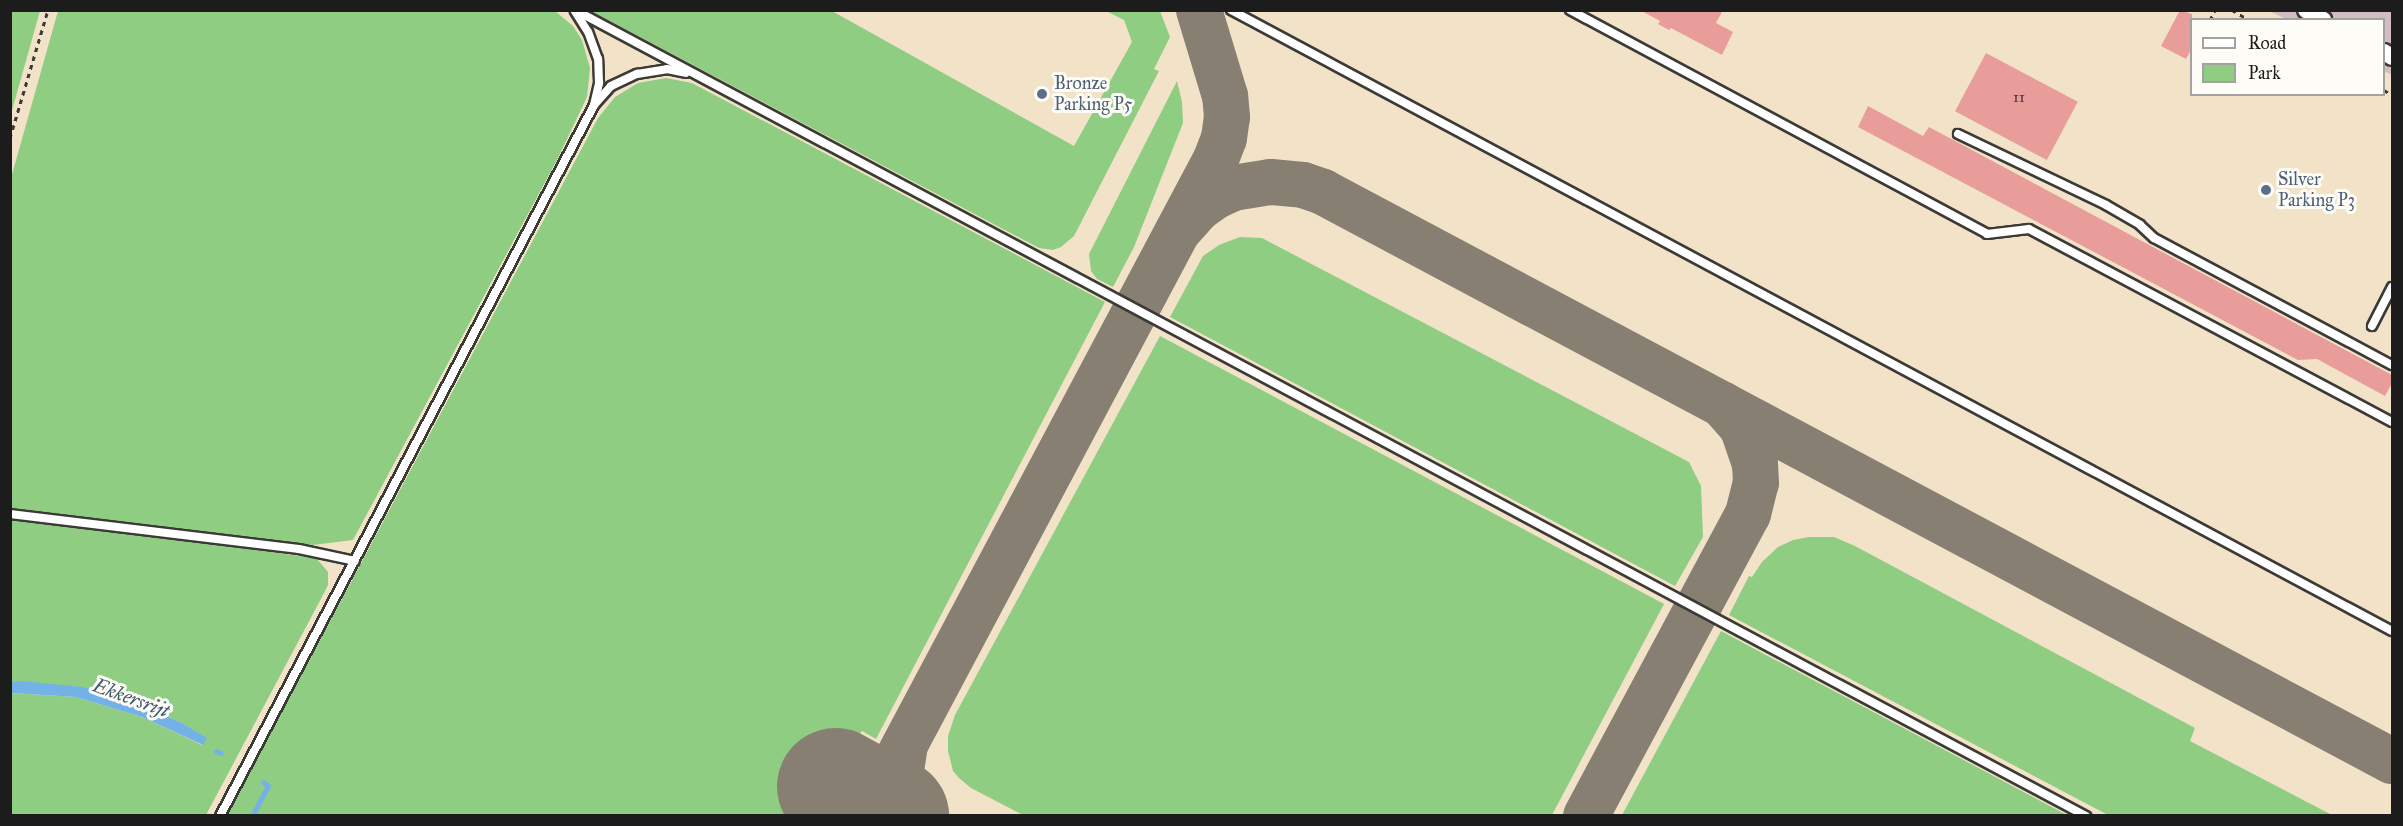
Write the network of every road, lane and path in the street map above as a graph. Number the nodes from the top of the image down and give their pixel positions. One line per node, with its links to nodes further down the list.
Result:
1 (48, 10): 10 (path)
2 (574, 10): 7 (lane); 8 (lane)
3 (1231, 10): 17 (lane)
4 (1570, 10): 14 (lane)
5 (2232, 10): 6 (path)
6 (2246, 18)
7 (696, 75): 8 (lane); 19 (lane)
8 (594, 105): 16 (lane)
9 (1958, 134): 13 (lane)
10 (10, 138)
11 (2392, 287): 12 (lane)
12 (2372, 326)
13 (2392, 365)
14 (2392, 423)
15 (10, 514): 16 (lane)
16 (355, 561): 18 (lane)
17 (2392, 631)
18 (220, 816)
19 (2086, 816)

